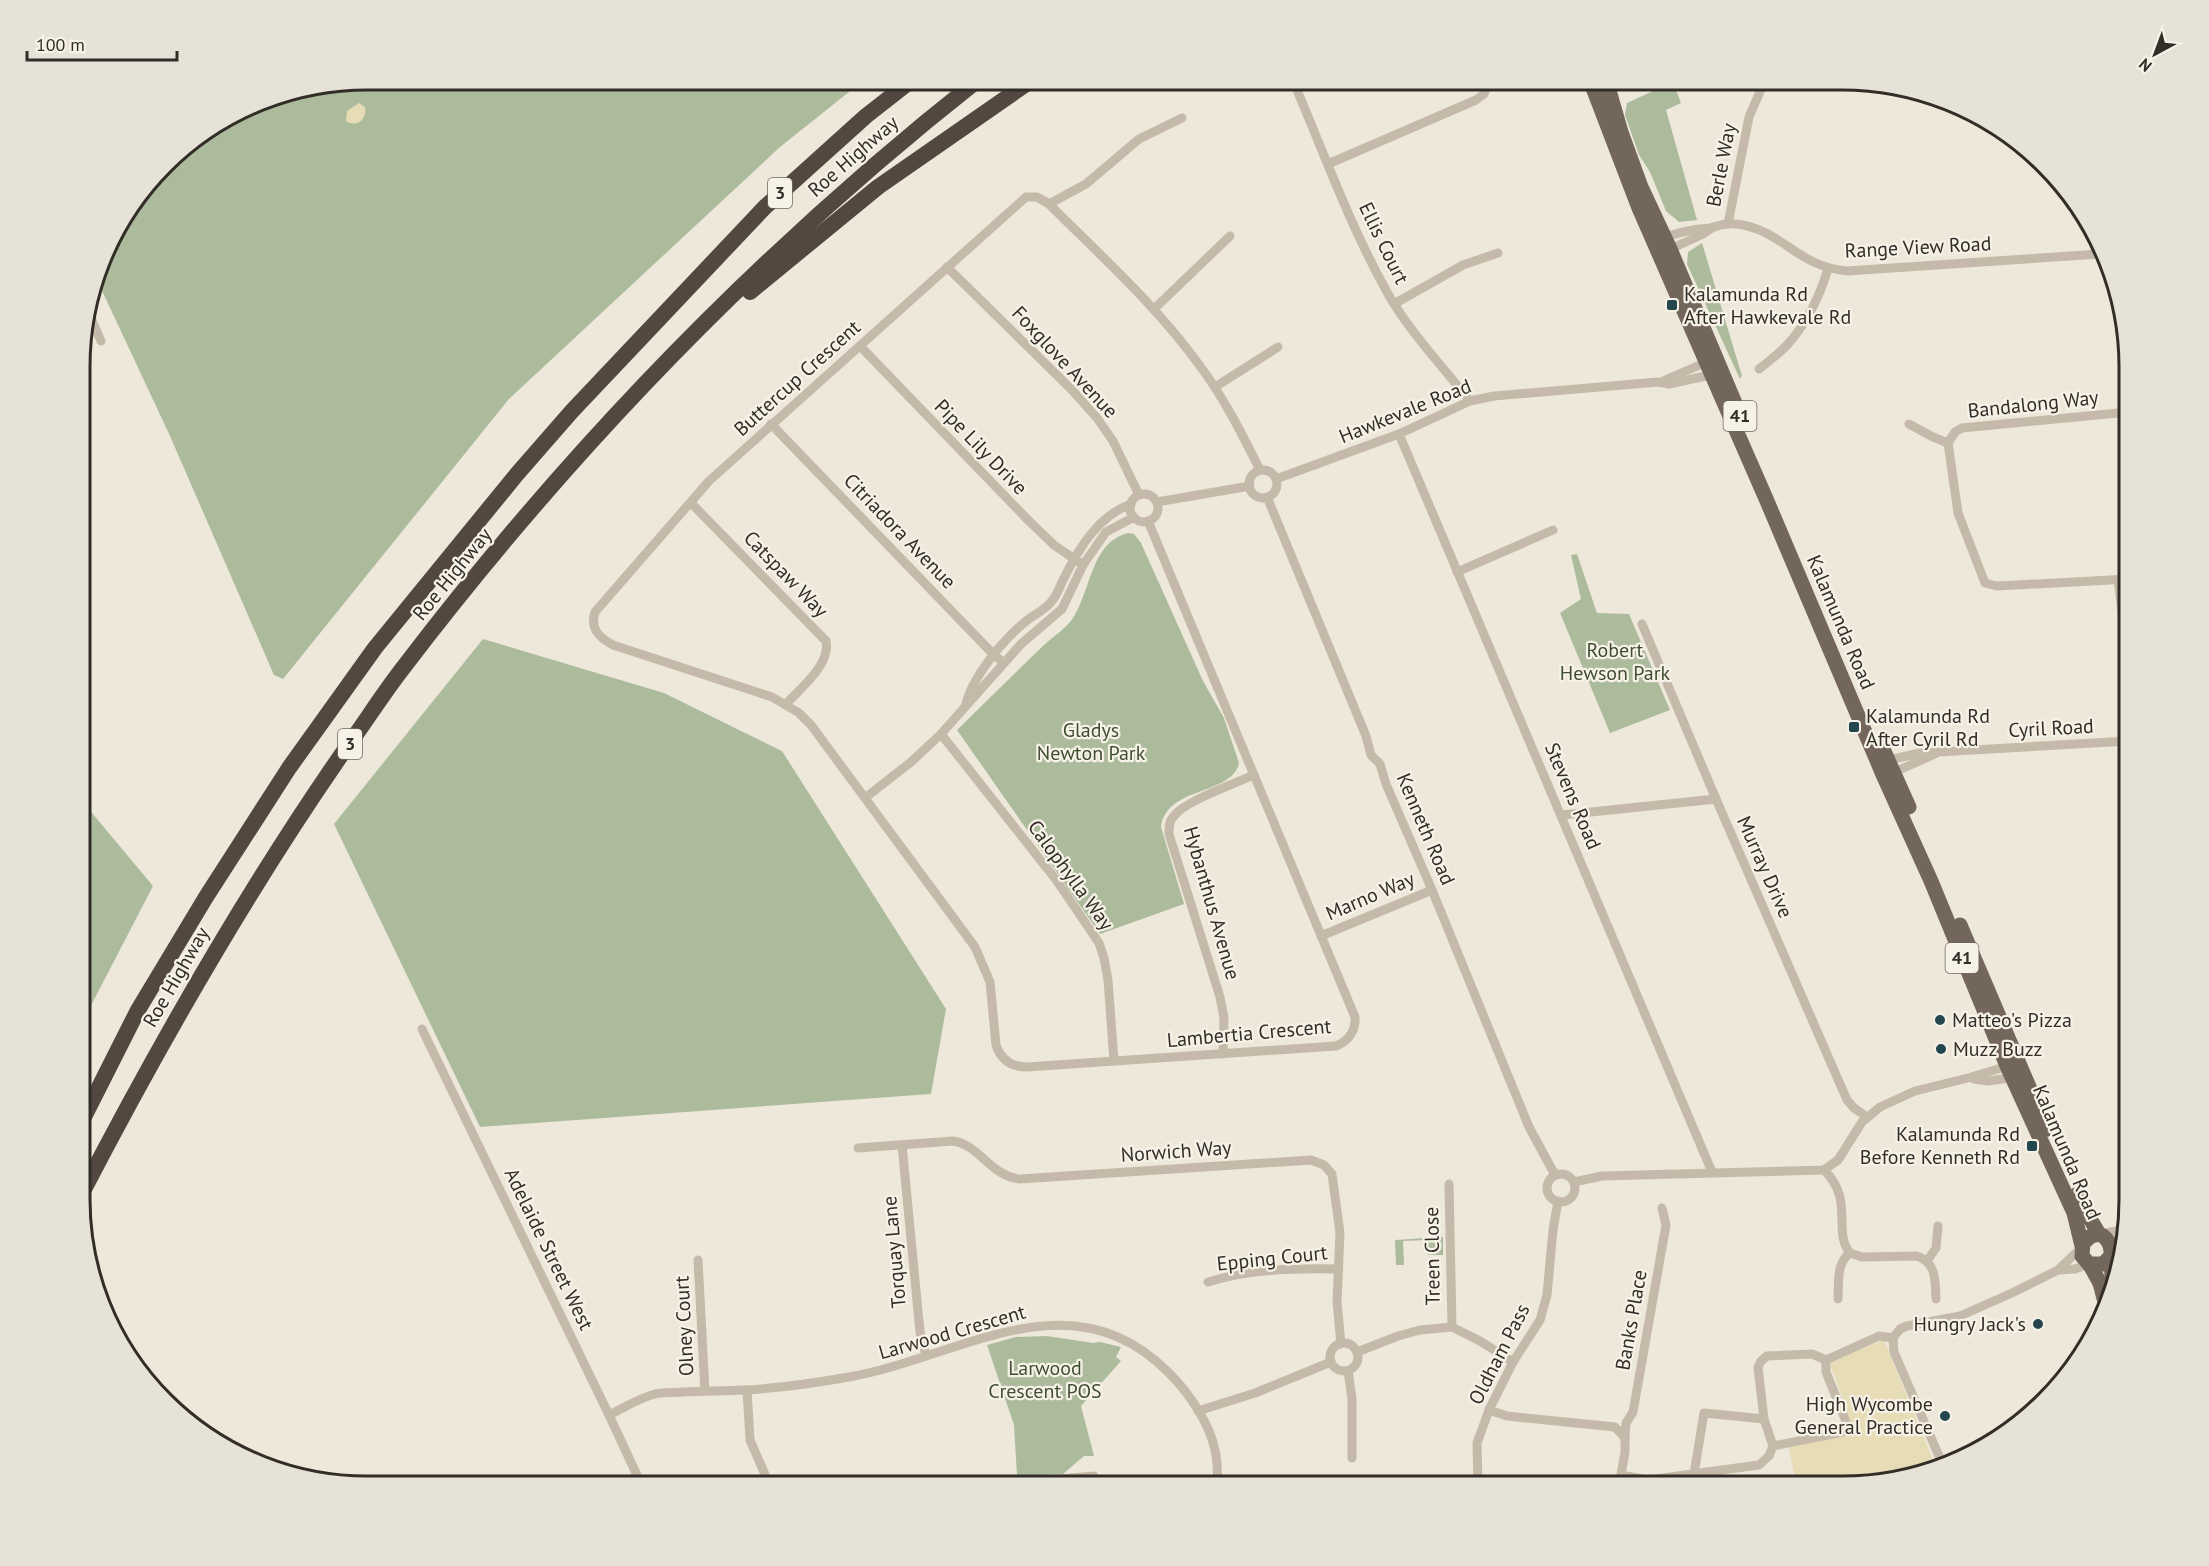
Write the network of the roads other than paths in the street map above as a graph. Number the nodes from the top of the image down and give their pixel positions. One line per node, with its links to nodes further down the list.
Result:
1 (885, 90): 13 (highway)
2 (899, 90): 13 (highway, Roe Highway / 3)
3 (966, 90): 48 (highway, Roe Highway / 3)
4 (1018, 90): 48 (highway)
5 (1297, 90): 11 (street, Ellis Court)
6 (1485, 90): 11 (street)
7 (1594, 90): 16 (main road, Kalamunda Road / 41)
8 (1609, 90): 16 (main road, Kalamunda Road / 41)
9 (1761, 90): 14 (street, Berle Way)
10 (1182, 118): 12 (street)
11 (1328, 164): 21 (street, Ellis Court)
12 (1049, 204): 19 (street, Buttercup Crescent); 22 (street)
13 (765, 207): 73 (highway, Roe Highway / 3)
14 (1728, 224): 16 (street, Range View Road); 20 (street, Range View Road)
15 (1230, 236): 22 (street)
16 (1662, 245): 27 (main road, Kalamunda Road / 41)
17 (1498, 253): 21 (street)
18 (2095, 254): 20 (street, Range View Road)
19 (947, 267): 25 (street, Buttercup Crescent); 40 (street, Foxglove Avenue)
20 (1828, 269): 28 (street)
21 (1394, 304): 31 (street, Ellis Court)
22 (1154, 309): 30 (street)
23 (93, 323): 24 (street)
24 (101, 341)
25 (860, 346): 33 (street, Buttercup Crescent); 49 (street, Pipe Lily Drive)
26 (1278, 347): 30 (street)
27 (1714, 367): 29 (street, Hawkevale Road); 29 (street, Hawkevale Road); 62 (main road, Kalamunda Road / 41)
28 (1759, 369)
29 (1658, 382): 31 (street, Hawkevale Road)
30 (1215, 387): 37 (street)
31 (1470, 401): 35 (street, Hawkevale Road)
32 (2119, 413): 36 (street, Bandalong Way)
33 (771, 424): 43 (street, Buttercup Crescent); 55 (street, Citriadora Avenue)
34 (1909, 424): 36 (street, Bandalong Way)
35 (1399, 434): 38 (street, Hawkevale Road); 51 (street, Stevens Road)
36 (1948, 443): 52 (street, Bandalong Way)
37 (1260, 470): 38 (street); 39 (street)
38 (1276, 479): 41 (street)
39 (1250, 486): 41 (street); 42 (street)
40 (1139, 495): 42 (street); 44 (street)
41 (1267, 497): 67 (street, Kenneth Road)
42 (1157, 502): 46 (street)
43 (691, 503): 57 (street, Catspaw Way); 57 (street, Buttercup Crescent)
44 (1131, 504): 45 (street); 49 (street)
45 (1134, 517): 46 (street); 50 (street)
46 (1148, 521): 63 (street, Lambertia Crescent)
47 (1553, 530): 51 (street)
48 (505, 542): 80 (highway, Roe Highway / 3)
49 (1073, 559): 50 (street, Pipe Lily Drive); 55 (street)
50 (1083, 565): 56 (street)
51 (1457, 572): 66 (street, Stevens Road)
52 (2118, 579): 53 (street)
53 (2119, 587)
54 (1642, 624): 65 (street, Murray Drive)
55 (994, 655): 56 (street, Citriadora Avenue); 58 (street)
56 (1004, 663): 58 (street)
57 (786, 704): 64 (street, Buttercup Crescent)
58 (966, 704): 59 (street)
59 (942, 734): 64 (street); 71 (street, Calophylla Way)
60 (2119, 742): 61 (street, Cyril Road)
61 (1940, 752): 62 (street, Cyril Road); 62 (street, Cyril Road)
62 (1886, 768): 72 (main road, Kalamunda Road / 41)
63 (1253, 775): 68 (street, Lambertia Crescent); 70 (street, Hybanthus Avenue)
64 (866, 798): 71 (street, Lambertia Crescent)
65 (1716, 799): 66 (street); 74 (street, Murray Drive)
66 (1562, 815): 78 (street, Stevens Road)
67 (1432, 890): 68 (street, Marno Way); 79 (street, Kenneth Road)
68 (1321, 936): 70 (street, Lambertia Crescent)
69 (422, 1029): 113 (street, Adelaide Street West)
70 (1224, 1054): 71 (street, Lambertia Crescent)
71 (1114, 1061)
72 (2015, 1071): 74 (street); 87 (main road, Kalamunda Road / 41)
73 (90, 1105)
74 (1867, 1117): 77 (street)
75 (902, 1145): 76 (street, Norwich Way); 94 (street, Norwich Way); 104 (street, Torquay Lane)
76 (858, 1148)
77 (1824, 1170): 78 (street); 90 (street)
78 (1712, 1173): 81 (street)
79 (1555, 1175): 81 (street); 83 (street)
80 (90, 1177)
81 (1574, 1182): 83 (street)
82 (1449, 1184): 100 (street, Treen Close)
83 (1558, 1201): 107 (street, Oldham Pass)
84 (1662, 1208): 115 (street, Banks Place)
85 (1938, 1226): 92 (street)
86 (2117, 1233): 87 (street)
87 (2090, 1241): 88 (main road, Kalamunda Road / 41); 93 (main road, Kalamunda Road / 41); 95 (street)
88 (2115, 1251)
89 (2114, 1252): 93 (main road)
90 (1850, 1253): 92 (street); 98 (street)
91 (698, 1260): 110 (street, Olney Court)
92 (1927, 1261): 99 (street)
93 (2091, 1265): 95 (street); 97 (main road, Kalamunda Road / 41)
94 (1339, 1269): 96 (street, Epping Court); 102 (street, Norwich Way)
95 (2058, 1270): 101 (street)
96 (1208, 1282)
97 (2102, 1292)
98 (1838, 1299)
99 (1936, 1299)
100 (1452, 1327): 103 (street); 107 (street)
101 (1893, 1338): 105 (street); 118 (street)
102 (1341, 1344): 103 (street); 106 (street)
103 (1357, 1352): 108 (street)
104 (926, 1355): 109 (street, Larwood Crescent); 112 (street, Larwood Crescent)
105 (1826, 1360): 114 (street); 116 (street)
106 (1331, 1362): 108 (street); 112 (street)
107 (1512, 1362): 111 (street, Oldham Pass)
108 (1348, 1371): 117 (street)
109 (747, 1390): 110 (street, Larwood Crescent); 122 (street)
110 (705, 1391): 113 (street, Larwood Crescent)
111 (1489, 1410): 115 (street); 124 (street, Oldham Pass)
112 (1198, 1412): 123 (street, Larwood Crescent)
113 (609, 1414): 121 (street, Adelaide Street West)
114 (1764, 1419): 116 (street); 119 (street)
115 (1625, 1437): 120 (street, Banks Place)
116 (1773, 1446): 119 (street)
117 (1352, 1458)
118 (1939, 1458)
119 (1694, 1474): 126 (street)
120 (1621, 1475): 125 (street)
121 (637, 1476)
122 (766, 1476)
123 (1217, 1476)
124 (1478, 1476)
125 (1626, 1476)
126 (1679, 1476)

